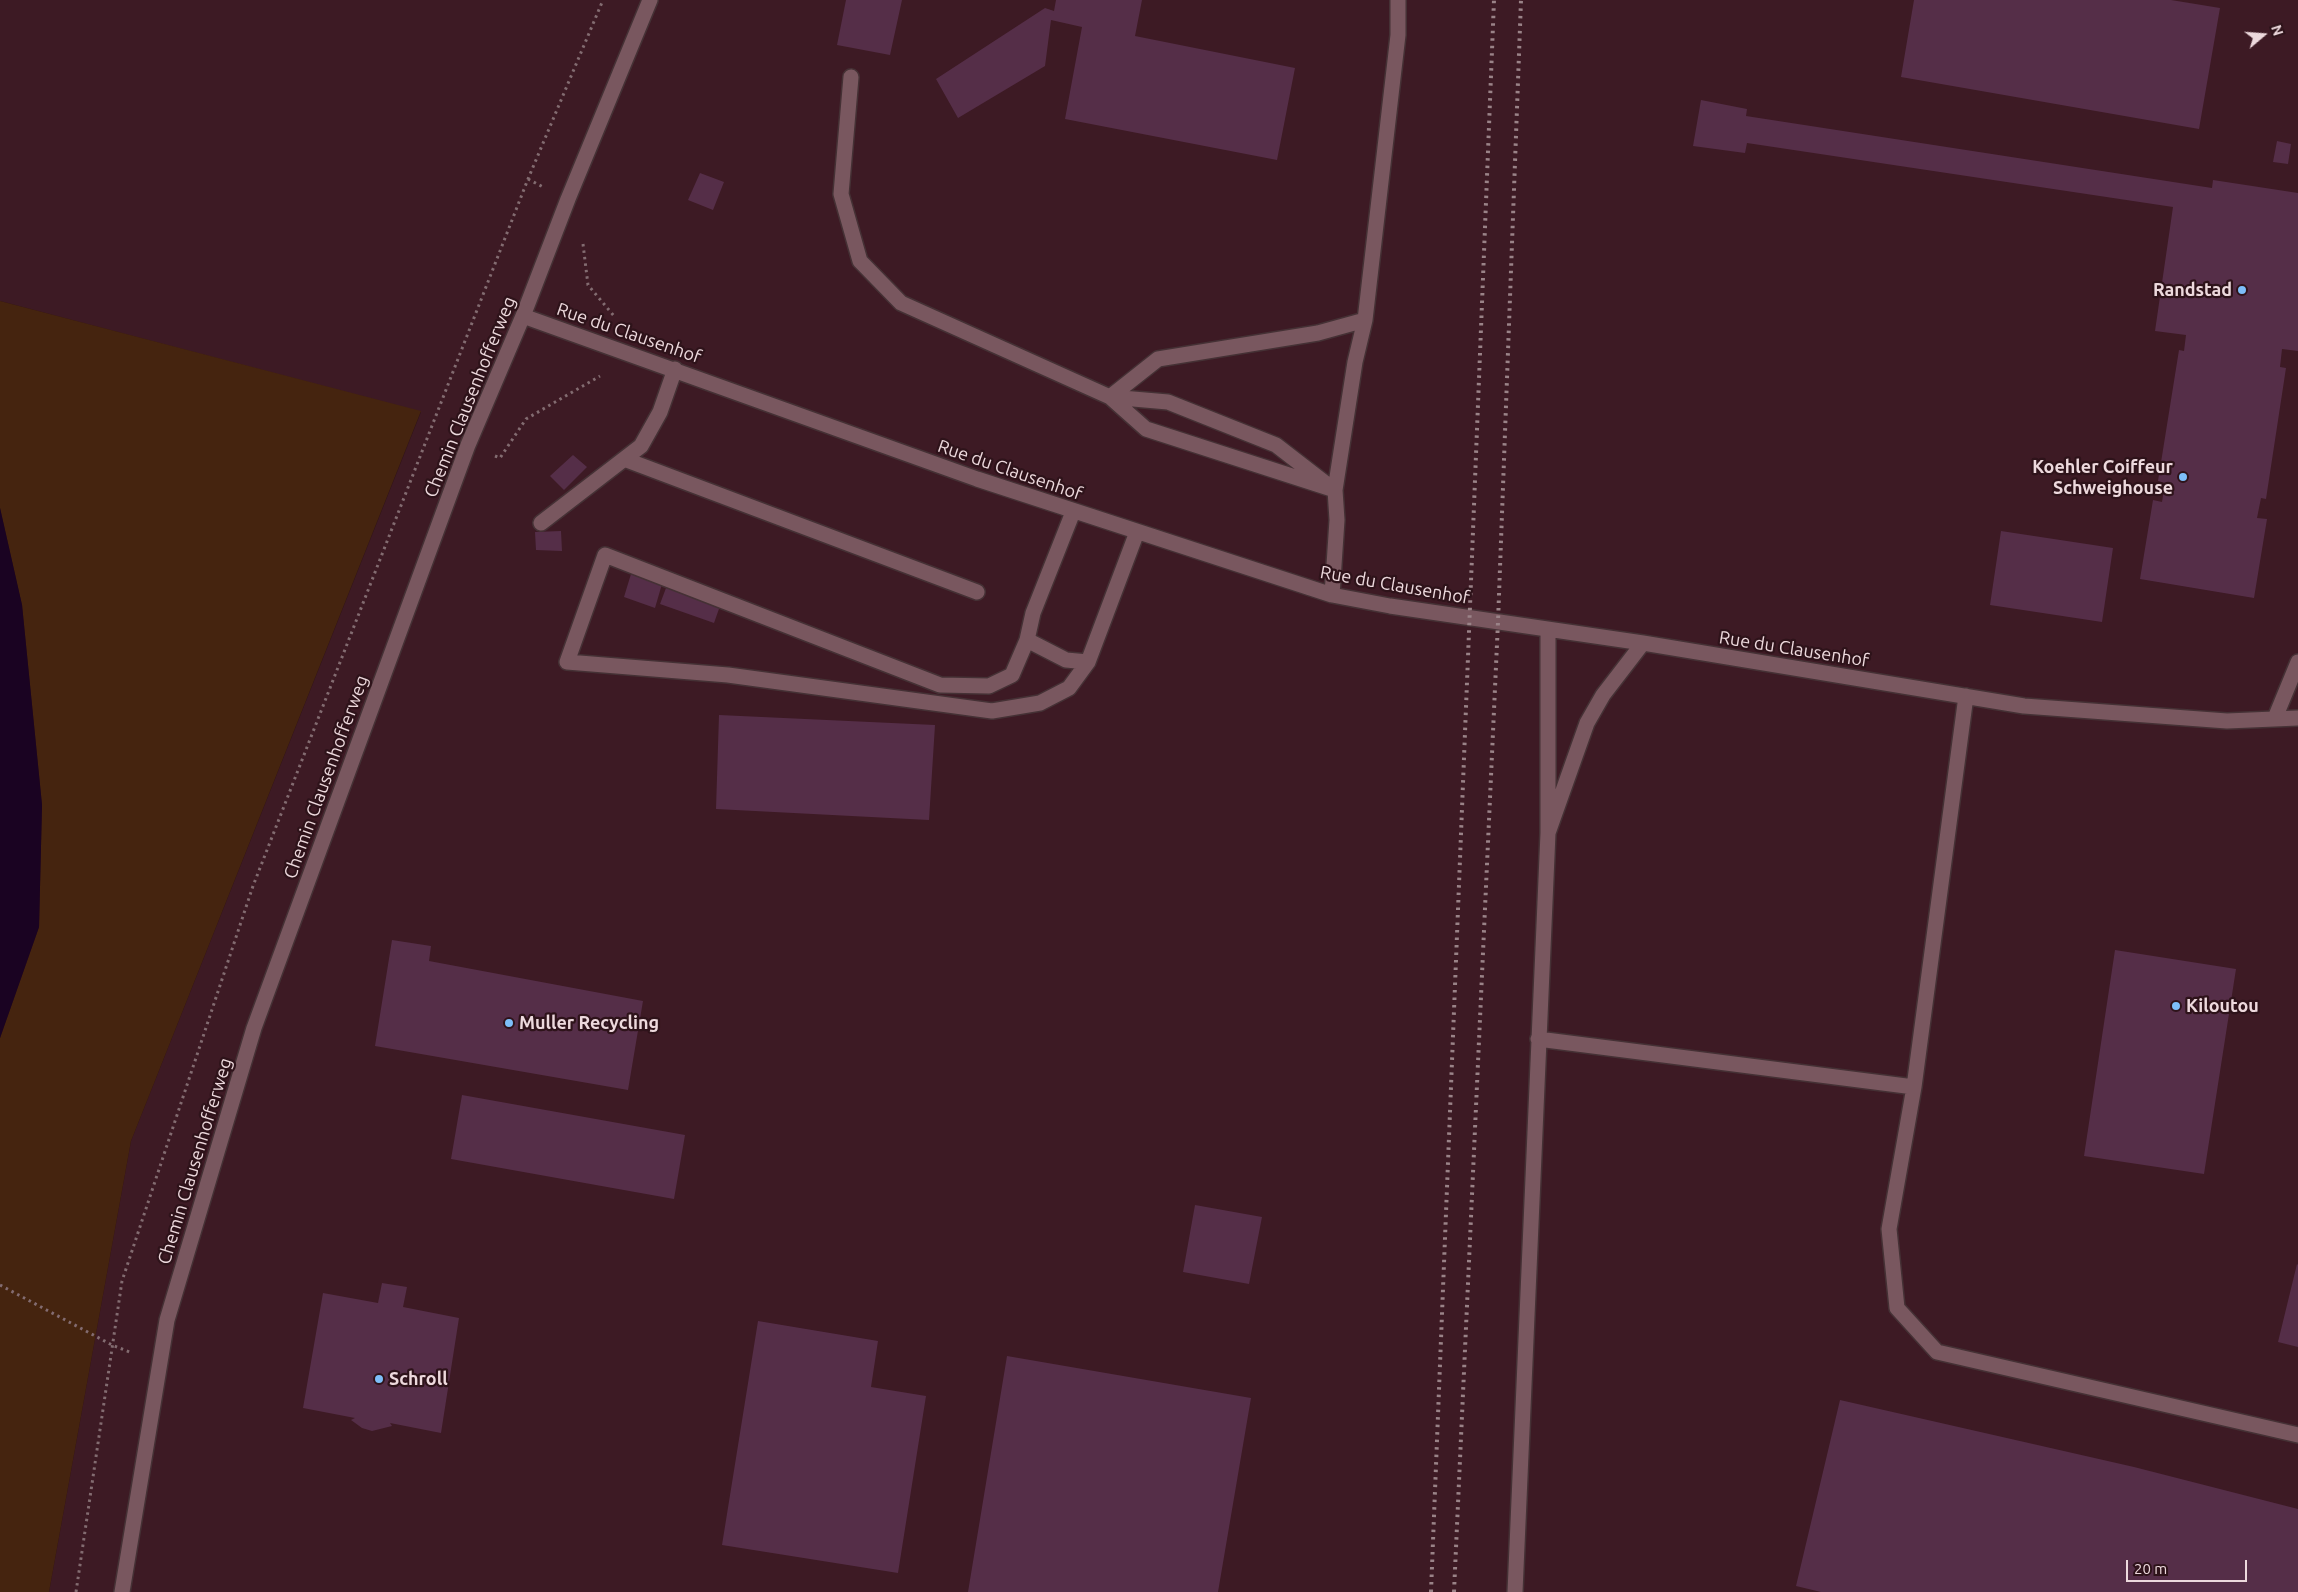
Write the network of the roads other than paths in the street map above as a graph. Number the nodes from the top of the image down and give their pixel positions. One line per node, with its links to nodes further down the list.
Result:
1 (650, 0): 4 (street, Chemin Clausenhofferweg)
2 (1398, 0): 5 (street)
3 (851, 76): 7 (street)
4 (524, 316): 6 (street, Rue du Clausenhof); 27 (street, Chemin Clausenhofferweg)
5 (1365, 320): 7 (street); 9 (street)
6 (675, 369): 8 (street); 10 (street, Rue du Clausenhof)
7 (1110, 397): 9 (street); 9 (street)
8 (624, 459): 11 (street); 13 (street)
9 (1335, 490): 14 (street)
10 (1073, 512): 12 (street, Rue du Clausenhof); 16 (street)
11 (541, 523)
12 (1137, 532): 14 (street, Rue du Clausenhof); 18 (street)
13 (977, 592)
14 (1332, 595): 15 (street, Rue du Clausenhof)
15 (1548, 629): 17 (street, Rue du Clausenhof); 23 (street)
16 (1027, 640): 18 (street); 18 (street)
17 (1643, 643): 20 (street, Rue du Clausenhof); 23 (street)
18 (1088, 662)
19 (2298, 662): 21 (street)
20 (1966, 696): 21 (street, Rue du Clausenhof); 25 (street)
21 (2276, 718): 22 (street, Rue du Clausenhof)
22 (2298, 718)
23 (1548, 833): 24 (street)
24 (1538, 1039): 25 (street); 28 (street)
25 (1914, 1087): 26 (street)
26 (2298, 1435)
27 (122, 1592)
28 (1515, 1592)

